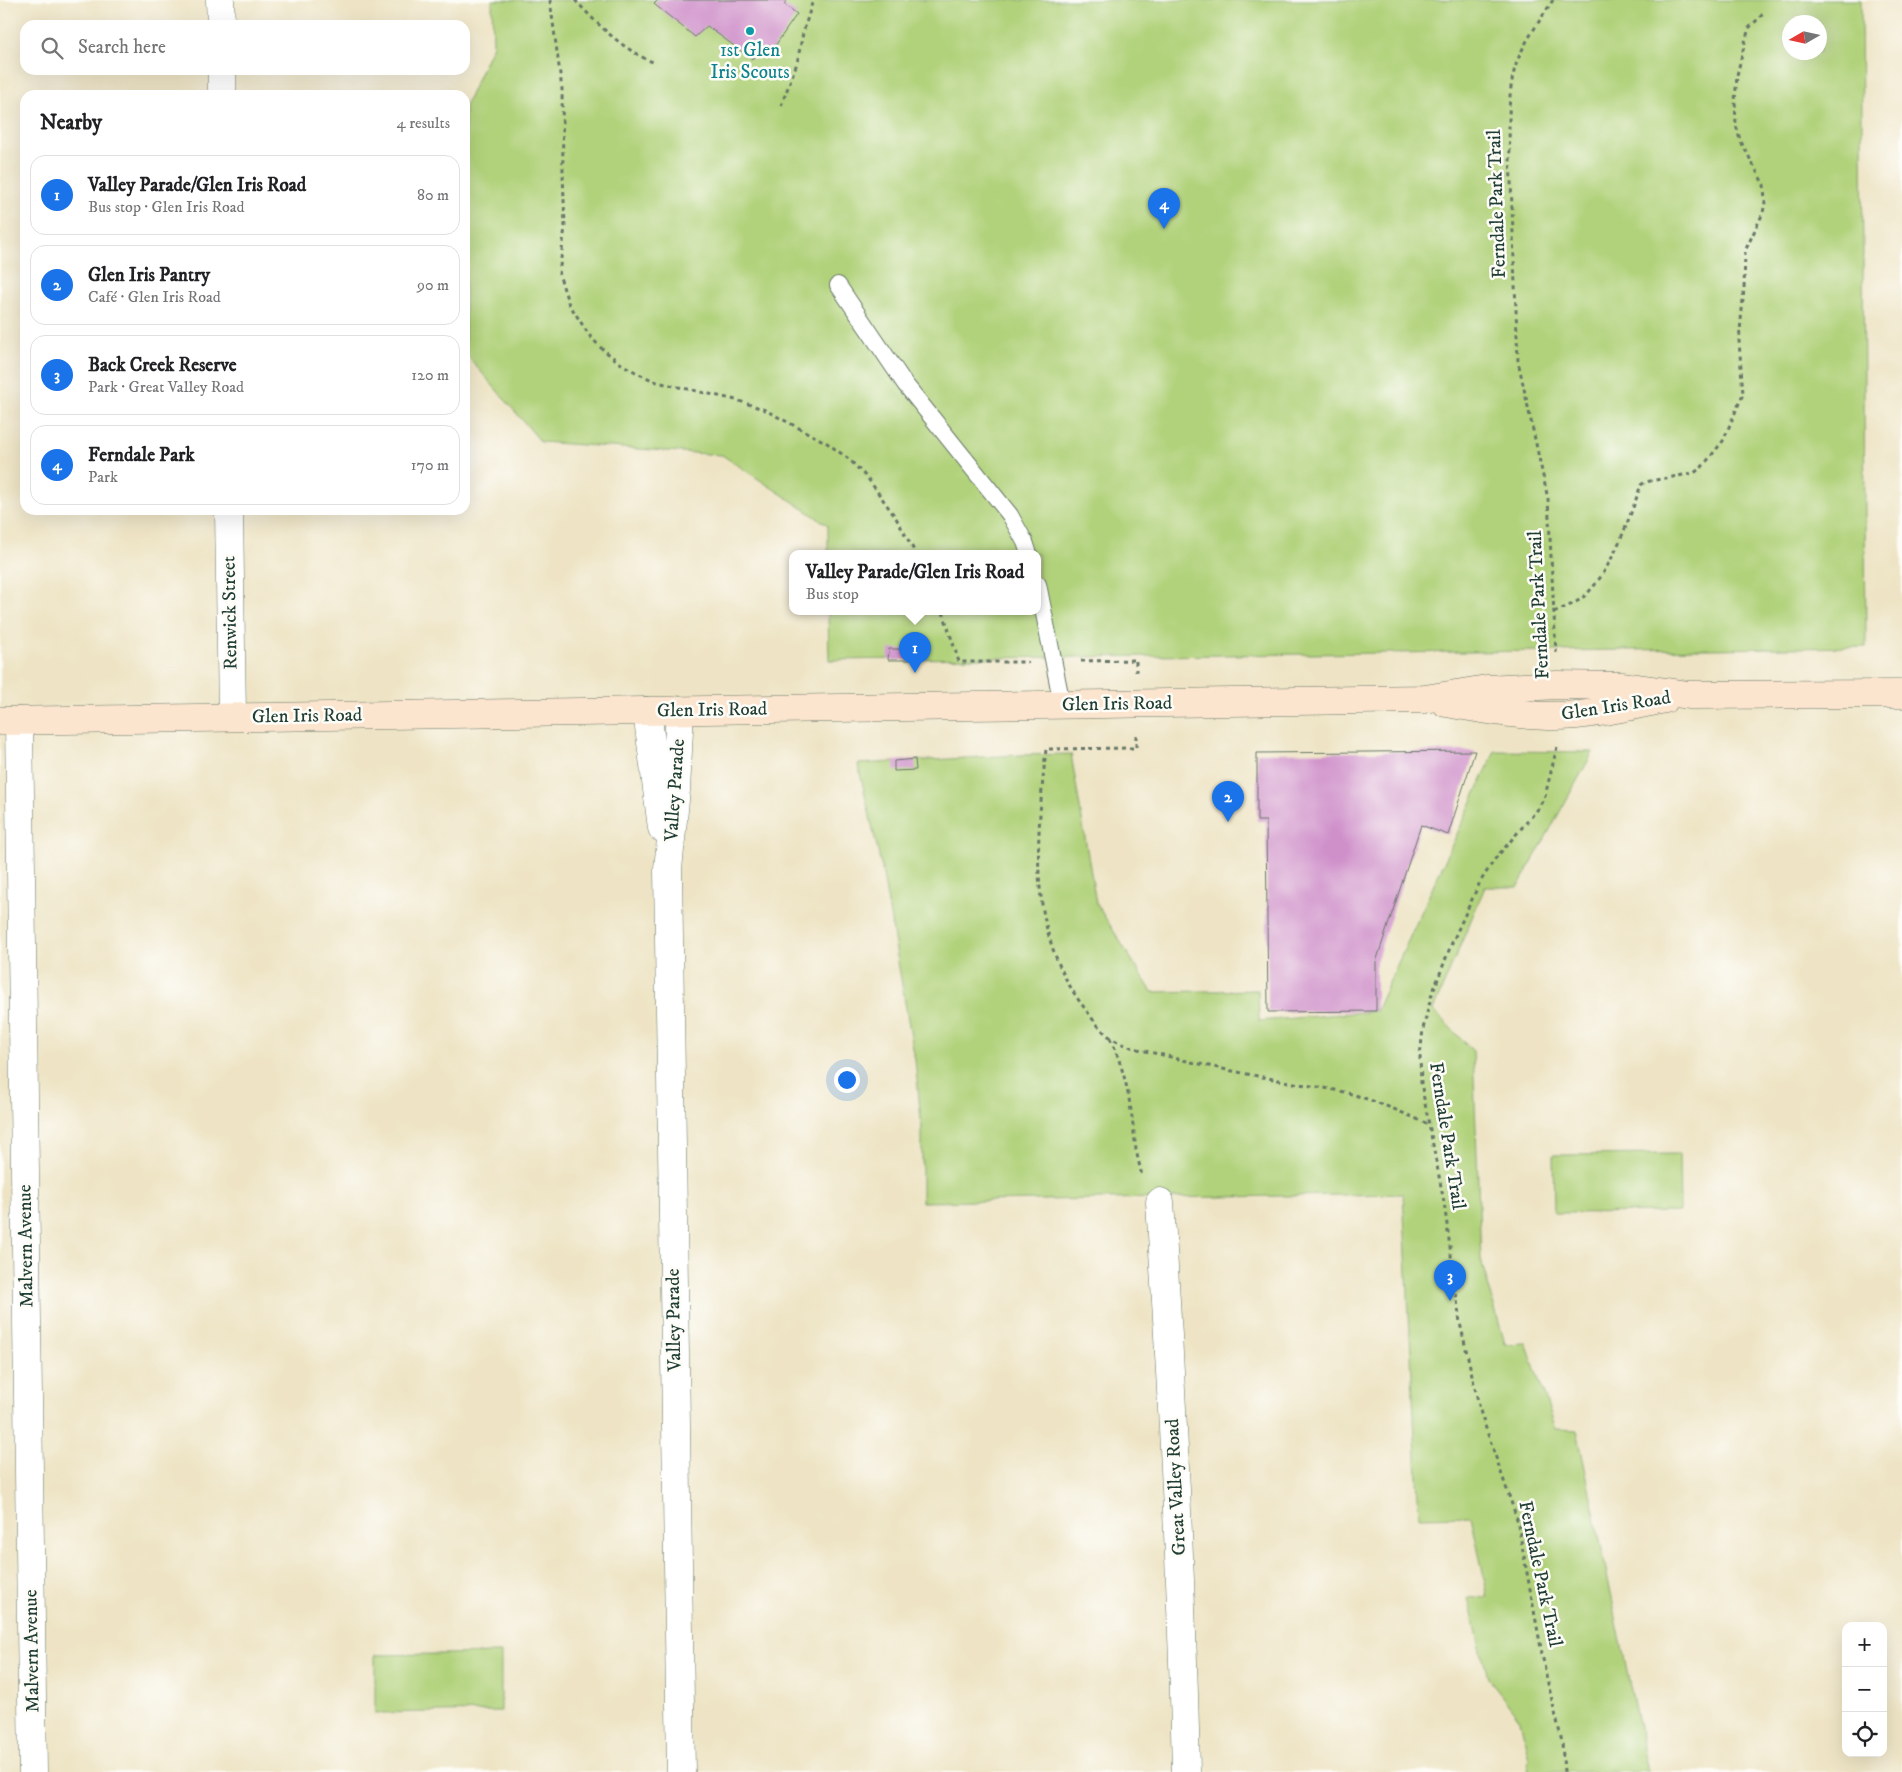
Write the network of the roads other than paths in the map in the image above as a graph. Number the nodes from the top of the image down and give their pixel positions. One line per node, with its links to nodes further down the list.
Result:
1 (220, 0): 2 (street)
2 (221, 20)
3 (222, 75): 4 (street)
4 (222, 90)
5 (838, 284): 7 (lane)
6 (229, 515): 15 (street, Renwick Street)
7 (1028, 550)
8 (1041, 599): 12 (lane)
9 (1902, 694): 10 (main road, Glen Iris Road)
10 (1688, 695): 11 (main road, Glen Iris Road); 11 (main road, Glen Iris Road)
11 (1424, 699): 12 (main road, Glen Iris Road)
12 (1062, 704): 13 (main road, Glen Iris Road)
13 (680, 710): 14 (main road, Glen Iris Road); 17 (street, Valley Parade)
14 (647, 711): 15 (main road, Glen Iris Road); 17 (street, Valley Parade)
15 (232, 717): 16 (main road, Glen Iris Road)
16 (9, 721): 19 (street, Malvern Avenue)
17 (668, 869): 20 (street, Valley Parade)
18 (1160, 1202): 21 (street, Great Valley Road)
19 (34, 1772)
20 (680, 1772)
21 (1186, 1772)

